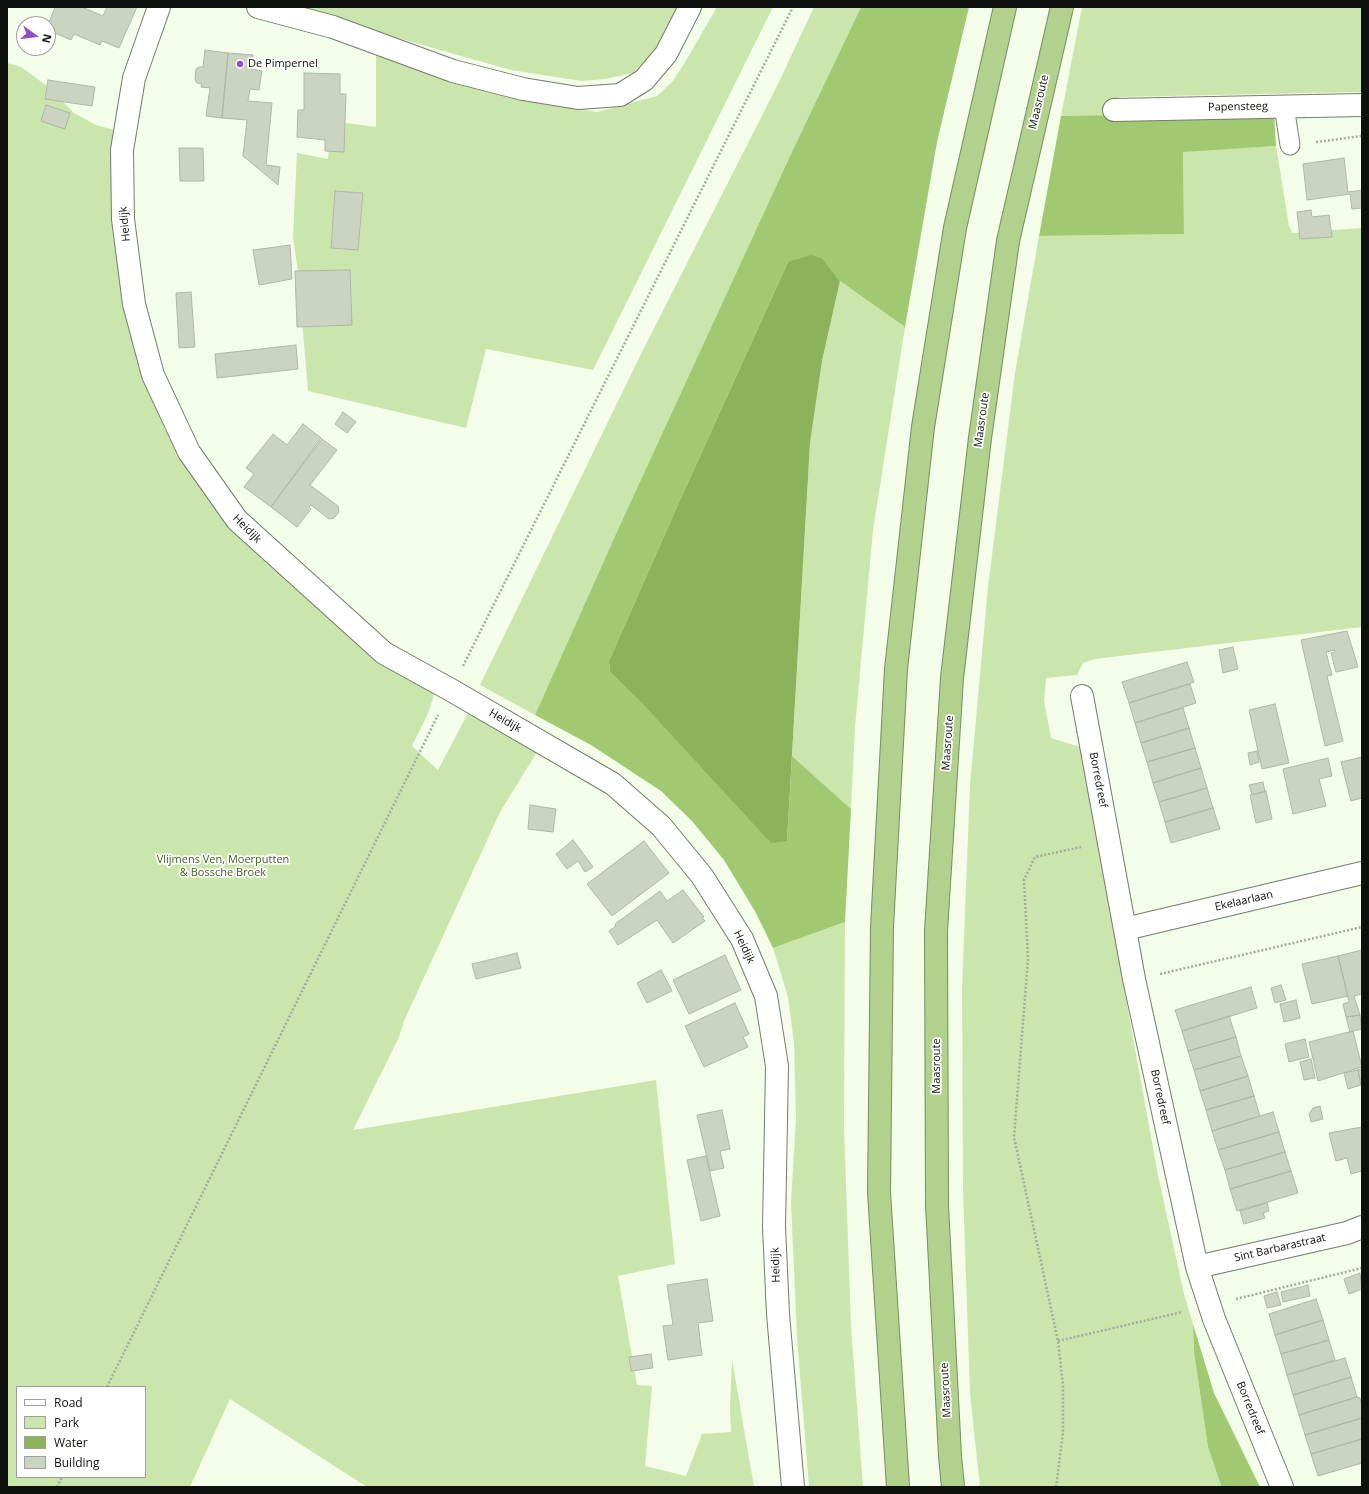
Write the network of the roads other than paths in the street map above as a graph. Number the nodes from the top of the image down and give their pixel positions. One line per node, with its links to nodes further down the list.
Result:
1 (159, 7): 15 (street, Heidijk)
2 (258, 7): 3 (street)
3 (690, 7)
4 (1005, 7): 16 (highway)
5 (1062, 7): 17 (highway, Maasroute)
6 (1362, 105): 7 (street, Papensteeg)
7 (1284, 106): 8 (street, Papensteeg); 9 (lane)
8 (1114, 110)
9 (1290, 146)
10 (1082, 696): 12 (street, Borredreef)
11 (1362, 873): 12 (street, Ekelaarlaan)
12 (1125, 929): 14 (street, Borredreef)
13 (1362, 1227): 14 (street, Sint Barbarastraat)
14 (1197, 1267): 18 (street, Borredreef)
15 (793, 1487)
16 (898, 1487)
17 (953, 1487)
18 (1282, 1487)

